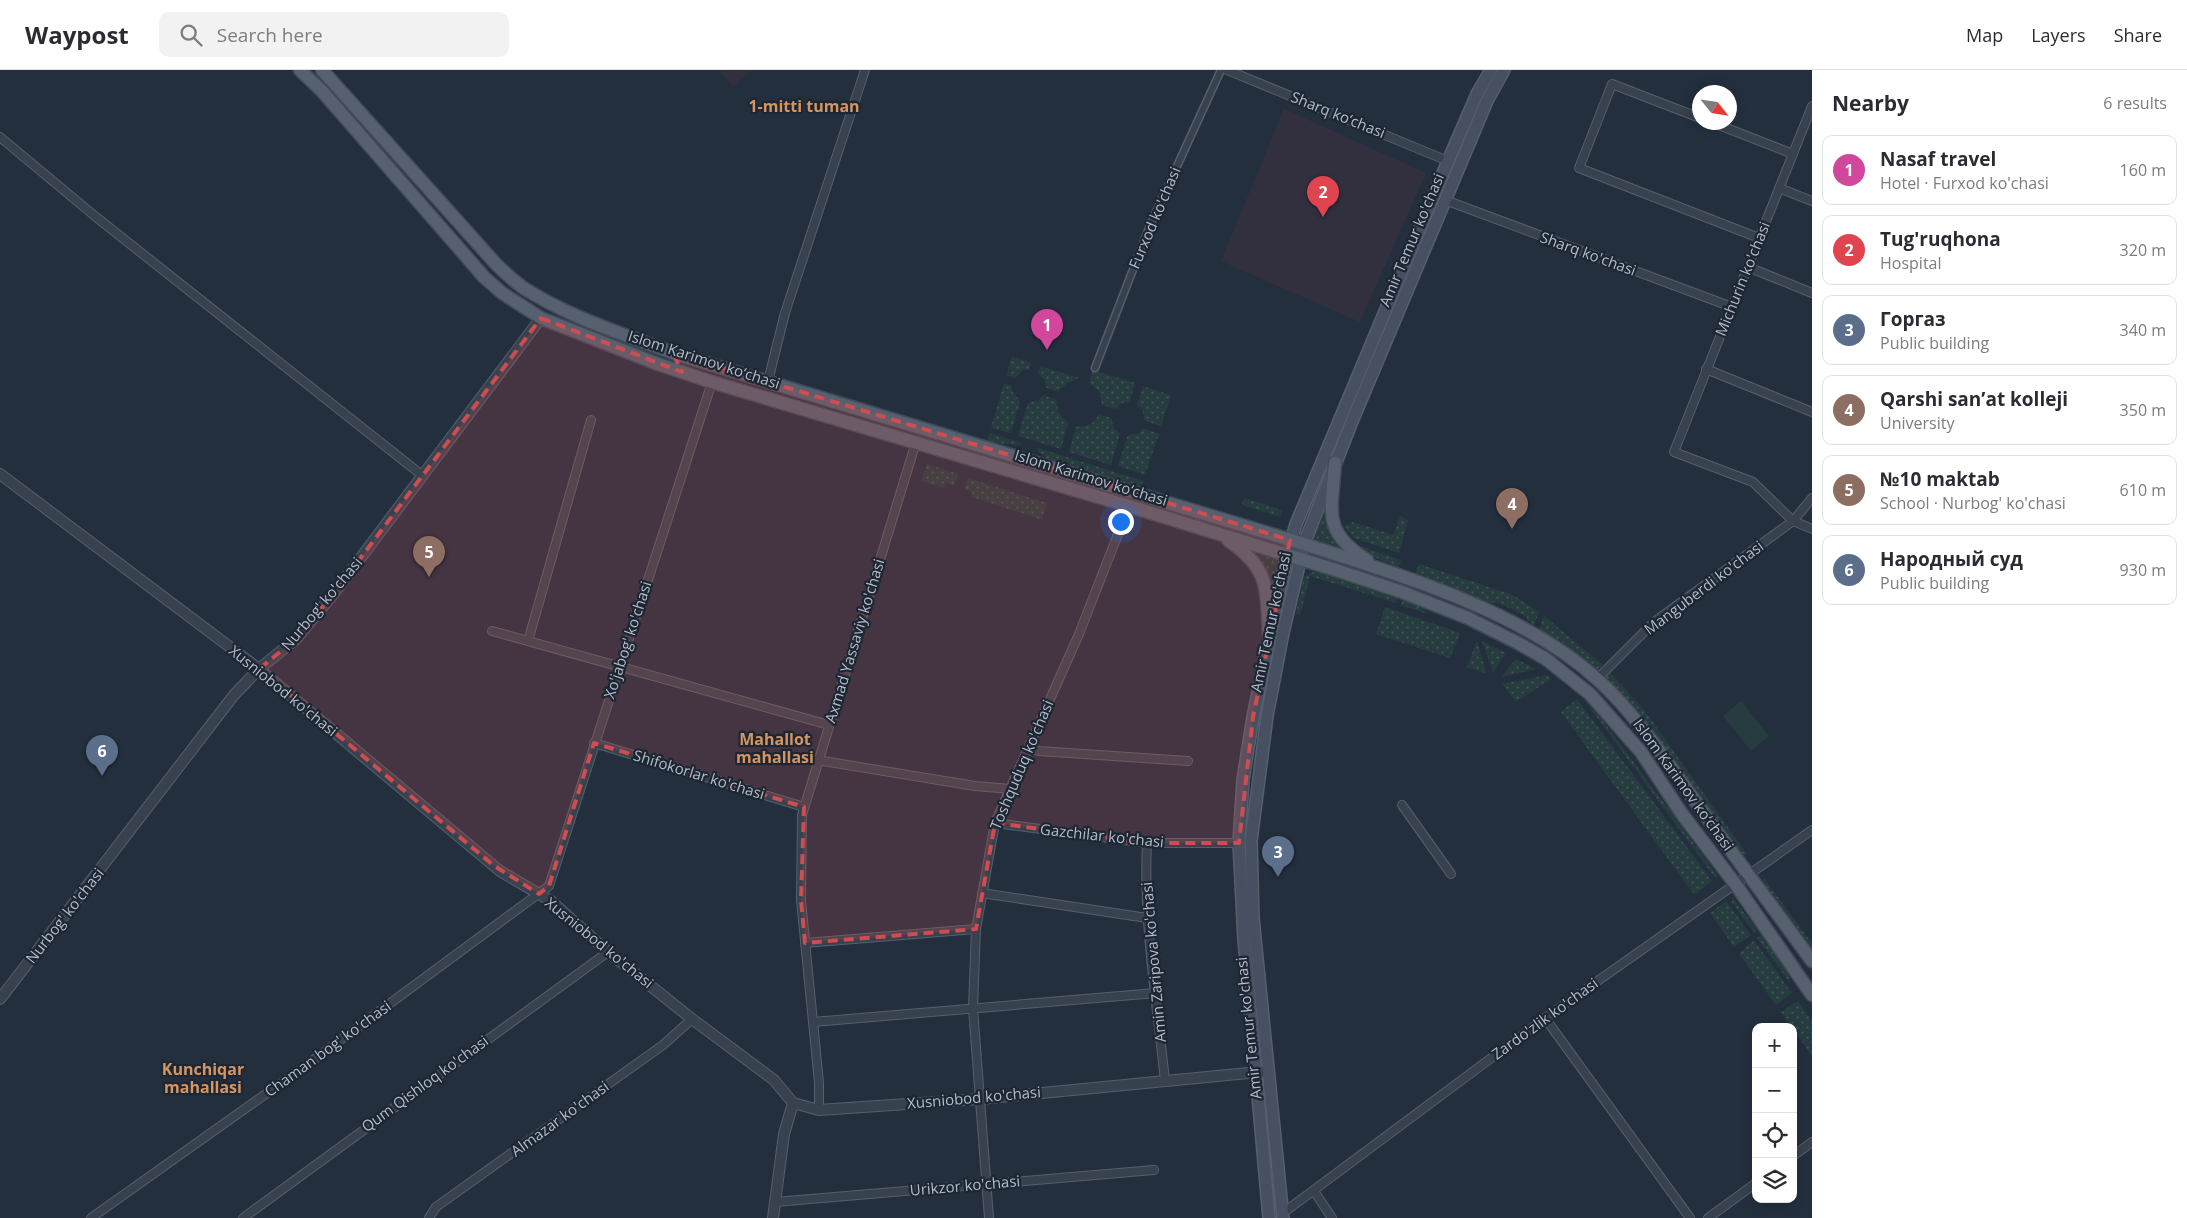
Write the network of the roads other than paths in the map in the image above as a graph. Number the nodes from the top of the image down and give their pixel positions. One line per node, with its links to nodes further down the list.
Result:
1 (323, 70): 7 (main road); 22 (main road, Islom Karimov ko‘chasi)
2 (864, 70): 26 (street)
3 (1221, 70): 24 (street, Furxod ko'chasi)
4 (1227, 70): 13 (street, Sharq ko‘chasi)
5 (1491, 70): 13 (main road, Amir Temur ko'chasi)
6 (1504, 70): 15 (main road, Amir Temur ko'chasi)
7 (307, 74): 21 (main road, Islom Karimov ko‘chasi)
8 (1812, 106): 12 (street, Michurin ko'chasi)
9 (1692, 115): 17 (street)
10 (1732, 130): 12 (street)
11 (0, 137): 33 (street)
12 (1793, 154): 14 (street, Michurin ko'chasi)
13 (1448, 161): 39 (main road, Amir Temur ko'chasi)
14 (1779, 188): 16 (street); 17 (street, Michurin ko'chasi)
15 (1445, 200): 20 (street, Sharq ko'chasi); 31 (main road, Amir Temur ko'chasi)
16 (1812, 201)
17 (1759, 238): 18 (street, Michurin ko'chasi)
18 (1748, 267): 19 (street); 20 (street, Michurin ko'chasi)
19 (1812, 293)
20 (1732, 307): 25 (street, Michurin ko'chasi)
21 (541, 318): 23 (main road, Islom Karimov ko‘chasi); 33 (street, Nurbog' ko'chasi)
22 (673, 353): 23 (main road); 26 (main road, Islom Karimov ko‘chasi)
23 (668, 367): 27 (main road, Islom Karimov ko‘chasi)
24 (1095, 368)
25 (1706, 369): 28 (street); 36 (street, Michurin ko'chasi)
26 (768, 381): 39 (main road, Islom Karimov ko‘chasi)
27 (712, 382): 30 (main road, Islom Karimov ko‘chasi); 47 (street, Xo'jabog' ko'chasi)
28 (1812, 412)
29 (591, 420): 46 (street)
30 (916, 442): 35 (main road, Islom Karimov ko‘chasi); 50 (street, Axmad Yassaviy ko'chasi)
31 (1335, 463): 40 (main road, Amir Temur ko'chasi); 43 (main road)
32 (0, 474): 48 (street, Xusniobod ko'chasi)
33 (423, 476): 48 (street, Nurbog' ko'chasi)
34 (1812, 498): 36 (street, Manguberdi ko'chasi)
35 (1129, 506): 38 (main road, Islom Karimov ko‘chasi); 52 (street, Toshquduq ko'chasi)
36 (1793, 521): 37 (street); 49 (street, Manguberdi ko'chasi)
37 (1812, 529)
38 (1220, 534): 41 (main road, Islom Karimov ko‘chasi); 45 (main road)
39 (1290, 540): 40 (main road, Islom Karimov ko‘chasi); 41 (main road, Amir Temur ko'chasi)
40 (1304, 544): 42 (main road, Amir Temur ko'chasi); 43 (main road, Islom Karimov ko‘chasi)
41 (1286, 554): 42 (main road, Islom Karimov ko‘chasi); 45 (main road, Amir Temur ko'chasi)
42 (1299, 558): 64 (main road, Islom Karimov ko‘chasi); 79 (main road, Amir Temur ko'chasi)
43 (1387, 571): 49 (main road, Islom Karimov ko‘chasi)
44 (492, 631): 46 (street)
45 (1269, 634): 61 (main road, Amir Temur ko'chasi)
46 (528, 641): 47 (street)
47 (620, 667): 50 (street); 51 (street, Xo'jabog' ko'chasi)
48 (259, 668): 66 (street, Xusniobod ko'chasi); 74 (street, Nurbog' ko'chasi)
49 (1597, 678): 63 (main road, Islom Karimov ko‘chasi)
50 (829, 725): 53 (street, Axmad Yassaviy ko'chasi)
51 (594, 743): 57 (street, Shifokorlar ko'chasi); 66 (street, Xo'jabog' ko'chasi)
52 (1028, 748): 54 (street); 55 (street, Toshquduq ko'chasi)
53 (817, 760): 55 (street); 57 (street, Axmad Yassaviy ko'chasi)
54 (1188, 762)
55 (1011, 789): 58 (street, Toshquduq ko'chasi)
56 (1402, 805): 62 (street)
57 (804, 807): 69 (street, Axmad Yassaviy ko'chasi)
58 (995, 823): 60 (street, Gazchilar ko'chasi); 65 (street, Toshquduq ko'chasi)
59 (1812, 830): 63 (street, Zardo'zlik ko'chasi)
60 (1147, 843): 61 (street, Gazchilar ko'chasi); 67 (street, Amin Zaripova ko'chasi)
61 (1239, 843): 79 (main road, Amir Temur ko'chasi)
62 (1451, 874)
63 (1750, 876): 64 (street, Zardo'zlik ko'chasi); 71 (main road, Islom Karimov ko‘chasi)
64 (1736, 885): 73 (main road, Islom Karimov ko‘chasi); 76 (street, Zardo'zlik ko'chasi)
65 (982, 893): 67 (street); 68 (street, Toshquduq ko'chasi)
66 (538, 894): 70 (street, Xusniobod ko'chasi); 92 (street, Chaman bog' ko'chasi)
67 (1147, 918): 72 (street, Amin Zaripova ko'chasi)
68 (976, 929): 69 (street); 75 (street, Toshquduq ko'chasi)
69 (806, 943): 78 (street, Axmad Yassaviy ko'chasi)
70 (608, 952): 77 (street, Xusniobod ko'chasi); 93 (street, Qum Qishloq ko'chasi)
71 (1812, 961)
72 (1156, 993): 75 (street); 80 (street, Amin Zaripova ko'chasi)
73 (1812, 995)
74 (0, 999)
75 (973, 1008): 78 (street); 81 (street, Toshquduq ko'chasi)
76 (1545, 1018): 89 (street, Zardo'zlik ko'chasi); 99 (street)
77 (692, 1019): 82 (street, Xusniobod ko'chasi); 94 (street, Almazar ko'chasi)
78 (813, 1022): 83 (street, Axmad Yassaviy ko'chasi)
79 (1263, 1072): 80 (street, Xusniobod ko'chasi); 91 (main road, Amir Temur ko'chasi); 97 (main road, Amir Temur ko'chasi)
80 (1165, 1081): 81 (street, Xusniobod ko'chasi)
81 (980, 1099): 83 (street, Xusniobod ko'chasi); 87 (street, Toshquduq ko'chasi)
82 (794, 1103): 83 (street, Xusniobod ko'chasi); 90 (street)
83 (819, 1110)
84 (1812, 1142): 85 (street)
85 (1797, 1153)
86 (1154, 1170): 87 (street, Urikzor ko'chasi)
87 (986, 1184): 90 (street, Urikzor ko'chasi); 96 (street, Toshquduq ko'chasi)
88 (1752, 1186): 100 (street)
89 (1314, 1192): 91 (street, Zardo'zlik ko'chasi); 98 (street)
90 (775, 1202): 95 (street)
91 (1283, 1216)
92 (91, 1218)
93 (243, 1218)
94 (429, 1218)
95 (772, 1218)
96 (989, 1218)
97 (1269, 1218)
98 (1332, 1218)
99 (1690, 1218)
100 (1708, 1218)

